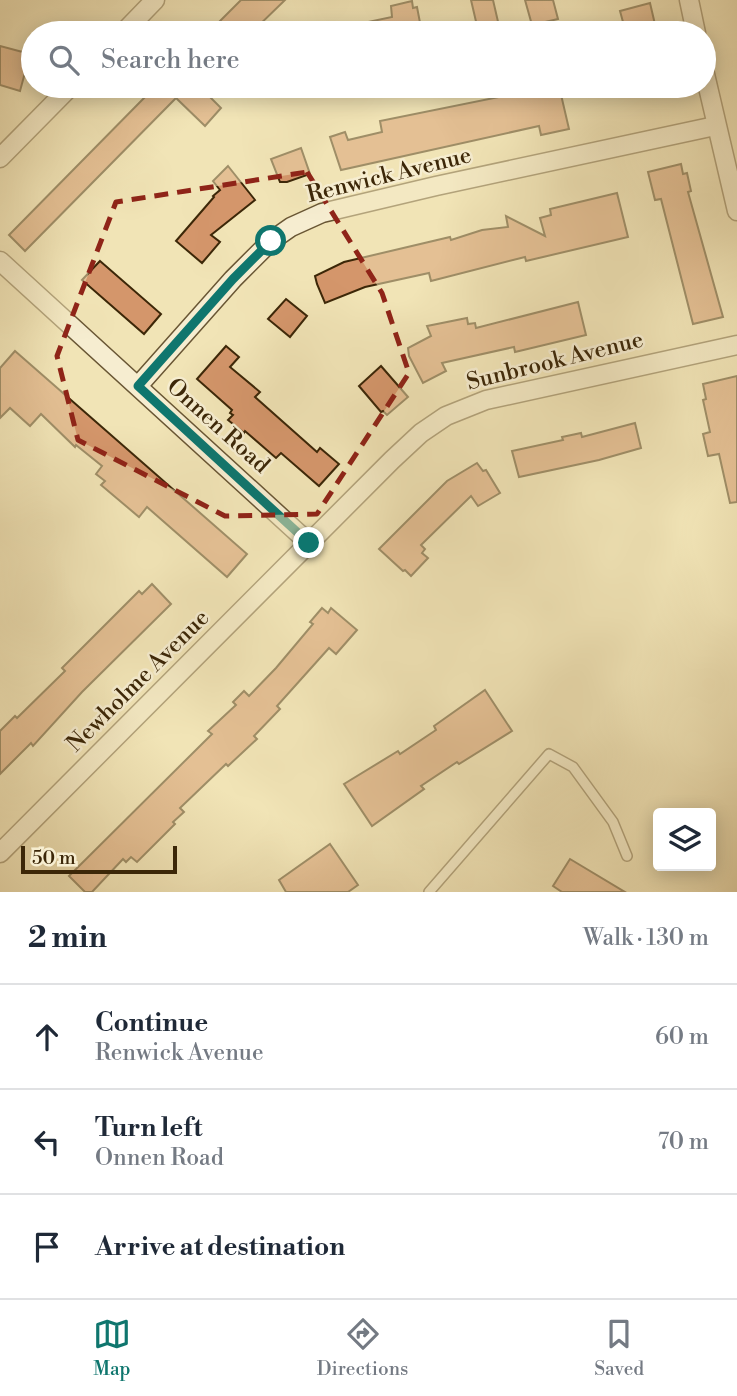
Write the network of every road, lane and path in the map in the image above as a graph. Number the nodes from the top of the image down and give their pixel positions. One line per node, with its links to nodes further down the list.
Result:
1 (155, 0): 3 (street)
2 (689, 0): 4 (street)
3 (135, 21)
4 (693, 21)
5 (59, 98): 8 (street)
6 (710, 98): 7 (street)
7 (715, 126): 9 (street); 12 (street, Renwick Avenue)
8 (0, 158)
9 (737, 211)
10 (0, 261): 12 (street, Onnen Road)
11 (737, 345): 13 (street, Sunbrook Avenue)
12 (138, 386): 13 (street, Onnen Road)
13 (309, 543): 14 (street, Newholme Avenue)
14 (0, 853)
15 (627, 856): 16 (lane)
16 (429, 892)

